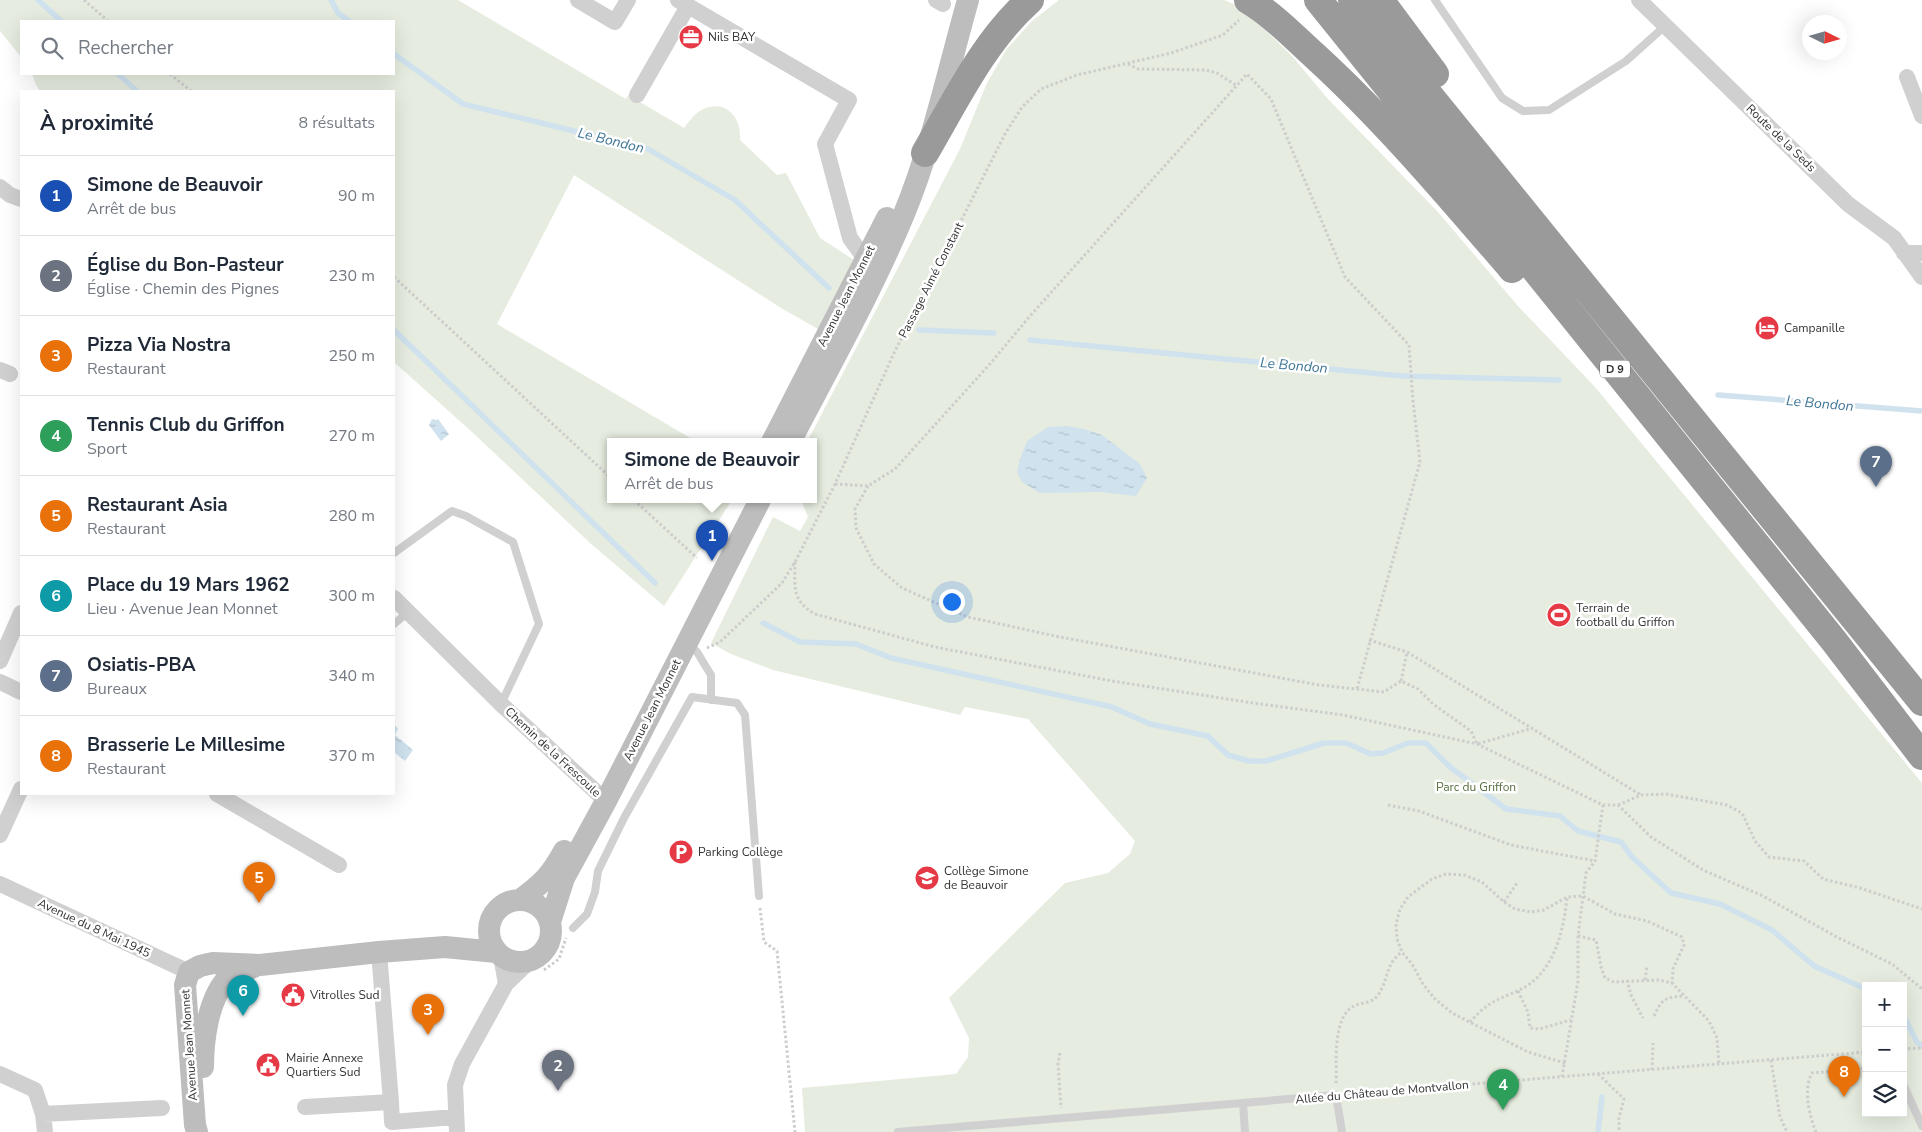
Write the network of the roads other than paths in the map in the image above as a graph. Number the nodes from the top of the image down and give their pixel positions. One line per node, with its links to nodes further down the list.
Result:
1 (578, 0): 2 (street)
2 (628, 0)
3 (968, 0): 16 (street, Avenue Jean Monnet)
4 (1030, 0): 16 (highway)
5 (1318, 0): 36 (highway, D 9)
6 (1352, 0): 25 (highway, D 9)
7 (1380, 0): 25 (highway)
8 (1435, 0): 12 (lane)
9 (1638, 0): 12 (street, Route de la Seds)
10 (683, 3): 14 (street); 21 (street)
11 (1246, 7): 36 (highway)
12 (1665, 26): 19 (street, Route de la Seds)
13 (1907, 77): 15 (street)
14 (637, 95)
15 (1922, 116)
16 (925, 152): 21 (street, Avenue Jean Monnet); 23 (street, Avenue Jean Monnet)
17 (0, 187): 18 (street)
18 (20, 199)
19 (1904, 253): 20 (street); 22 (street, Route de la Seds)
20 (1922, 253)
21 (865, 259): 23 (street, Avenue Jean Monnet)
22 (1922, 277)
23 (859, 288): 24 (street, Avenue Jean Monnet)
24 (842, 325): 26 (street, Avenue Jean Monnet); 27 (street, Avenue Jean Monnet)
25 (1683, 408): 42 (highway, D 9)
26 (774, 438)
27 (792, 438)
28 (742, 503): 32 (street, Avenue Jean Monnet)
29 (758, 503): 32 (street, Avenue Jean Monnet)
30 (395, 552): 43 (lane, Chemin de la Frescoule)
31 (395, 599): 33 (street, Chemin de la Frescoule)
32 (699, 602): 37 (street, Avenue Jean Monnet); 47 (street, Avenue Jean Monnet)
33 (408, 612): 35 (lane); 43 (street, Chemin de la Frescoule)
34 (20, 615): 38 (street)
35 (395, 623)
36 (1834, 641): 44 (highway, D 9)
37 (696, 648): 41 (lane); 47 (street, Avenue Jean Monnet)
38 (0, 661)
39 (0, 682): 40 (street)
40 (20, 692)
41 (711, 700): 51 (lane); 55 (lane)
42 (1922, 702)
43 (501, 704): 47 (street, Chemin de la Frescoule)
44 (1918, 751)
45 (20, 791): 48 (street)
46 (219, 795): 49 (street)
47 (600, 796): 52 (street, Avenue Jean Monnet); 53 (street, Avenue Jean Monnet)
48 (0, 835)
49 (339, 865)
50 (0, 884): 61 (street, Avenue du 8 Mai 1945)
51 (759, 896)
52 (520, 900): 53 (street); 54 (street)
53 (550, 922): 59 (street)
54 (489, 924): 56 (street, Avenue Jean Monnet); 58 (street)
55 (573, 928)
56 (445, 948): 57 (street, Avenue Jean Monnet); 58 (street, Avenue Jean Monnet)
57 (379, 952): 60 (street, Avenue Jean Monnet); 67 (street)
58 (499, 954): 59 (street); 63 (street)
59 (529, 962): 63 (street)
60 (260, 965): 61 (street, Avenue Jean Monnet); 62 (street, Avenue Jean Monnet)
61 (189, 972): 62 (street); 64 (street); 75 (street, Avenue Jean Monnet)
62 (227, 978): 64 (street, Avenue Jean Monnet)
63 (506, 984): 72 (street)
64 (203, 1044): 76 (street, Avenue Jean Monnet)
65 (0, 1074): 71 (street)
66 (1907, 1093): 73 (lane)
67 (391, 1102): 69 (street); 72 (street)
68 (1244, 1104): 77 (lane, Allée du Château de Montvallon); 78 (lane); 79 (lane, Allée du Château de Montvallon)
69 (305, 1107)
70 (162, 1108): 71 (street)
71 (43, 1114): 74 (street)
72 (456, 1124)
73 (1922, 1126)
74 (45, 1132)
75 (197, 1132)
76 (202, 1132)
77 (898, 1132)
78 (1245, 1132)
79 (1342, 1132)

